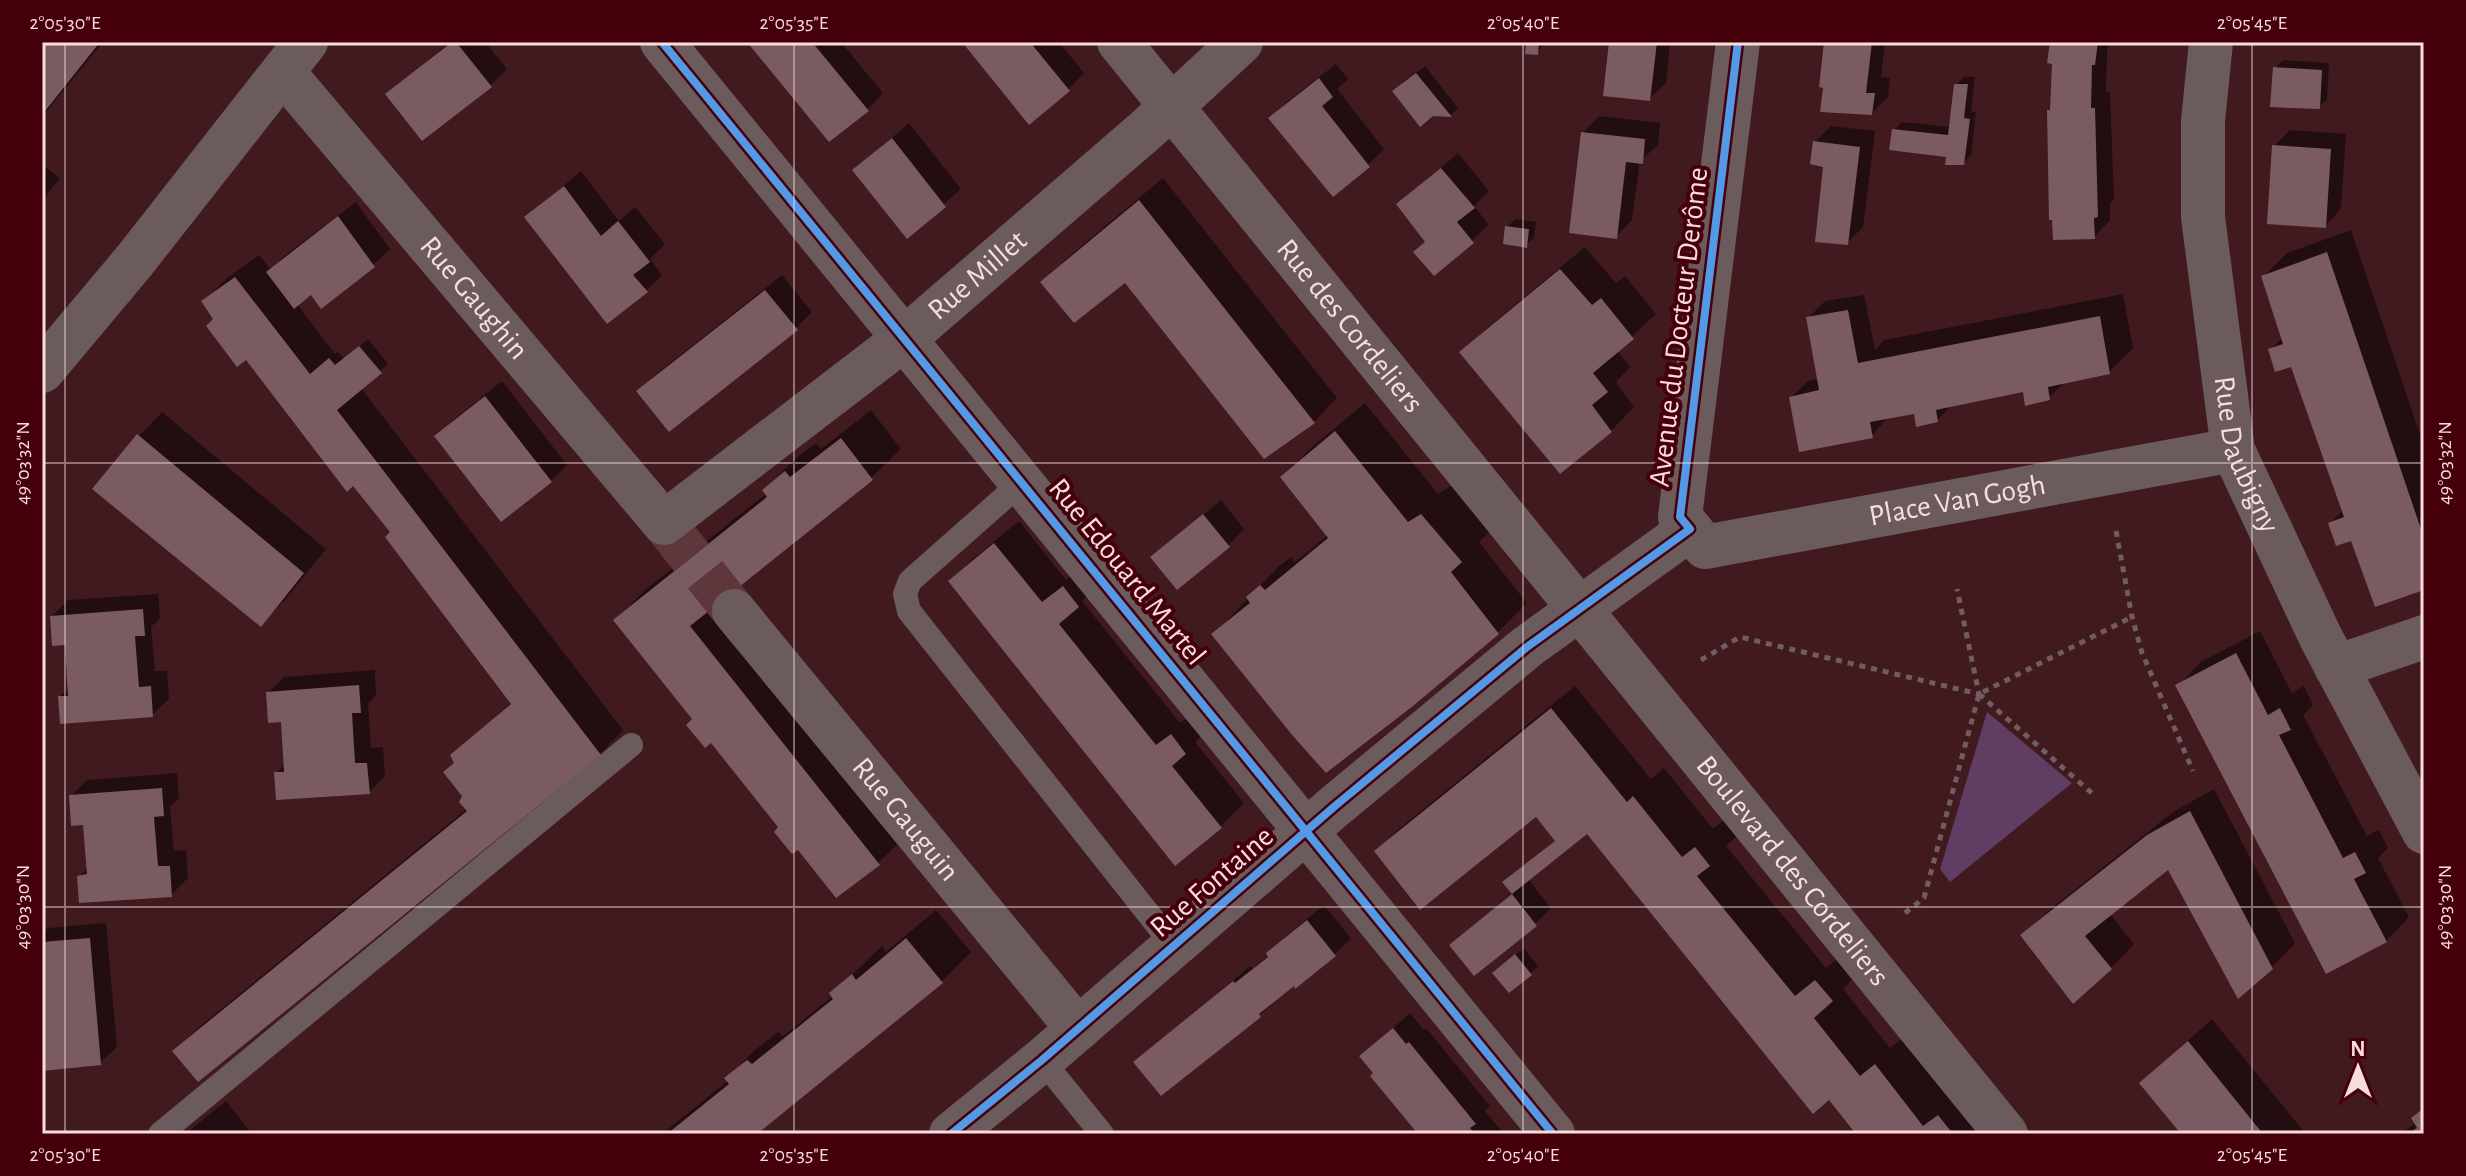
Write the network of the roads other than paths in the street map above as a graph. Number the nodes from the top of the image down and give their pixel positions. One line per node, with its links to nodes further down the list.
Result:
1 (662, 42): 8 (street, Rue Edouard Martel)
2 (1119, 42): 7 (street, Rue des Cordeliers)
3 (1241, 42): 7 (street, Rue Millet)
4 (1738, 42): 13 (street, Avenue du Docteur Derôme)
5 (2211, 42): 10 (street, Rue Daubigny)
6 (295, 57): 9 (street); 12 (street, Rue Gaughin)
7 (1171, 108): 8 (street, Rue Millet); 14 (street, Rue des Cordeliers)
8 (904, 339): 11 (street, Rue Edouard Martel); 12 (street, Rue Millet)
9 (42, 371)
10 (2233, 450): 13 (street, Place Van Gogh); 17 (street, Rue Daubigny)
11 (1022, 482): 19 (street, Rue Edouard Martel); 21 (lane)
12 (664, 523)
13 (1690, 529): 14 (street, Avenue du Docteur Derôme)
14 (1581, 608): 19 (street, Rue Fontaine); 28 (street, Boulevard des Cordeliers)
15 (734, 611): 22 (street, Rue Gauguin)
16 (2424, 637): 17 (street)
17 (2336, 667): 20 (street, Rue Daubigny)
18 (631, 745): 24 (lane)
19 (1307, 831): 21 (street, Rue Fontaine); 27 (street, Rue Edouard Martel)
20 (2424, 832)
21 (1174, 946): 22 (street, Rue Fontaine)
22 (1078, 1029): 23 (street, Rue Fontaine)
23 (1042, 1060): 25 (street, Rue Fontaine); 26 (lane)
24 (160, 1134)
25 (951, 1134)
26 (1102, 1134)
27 (1553, 1134)
28 (2006, 1134)

